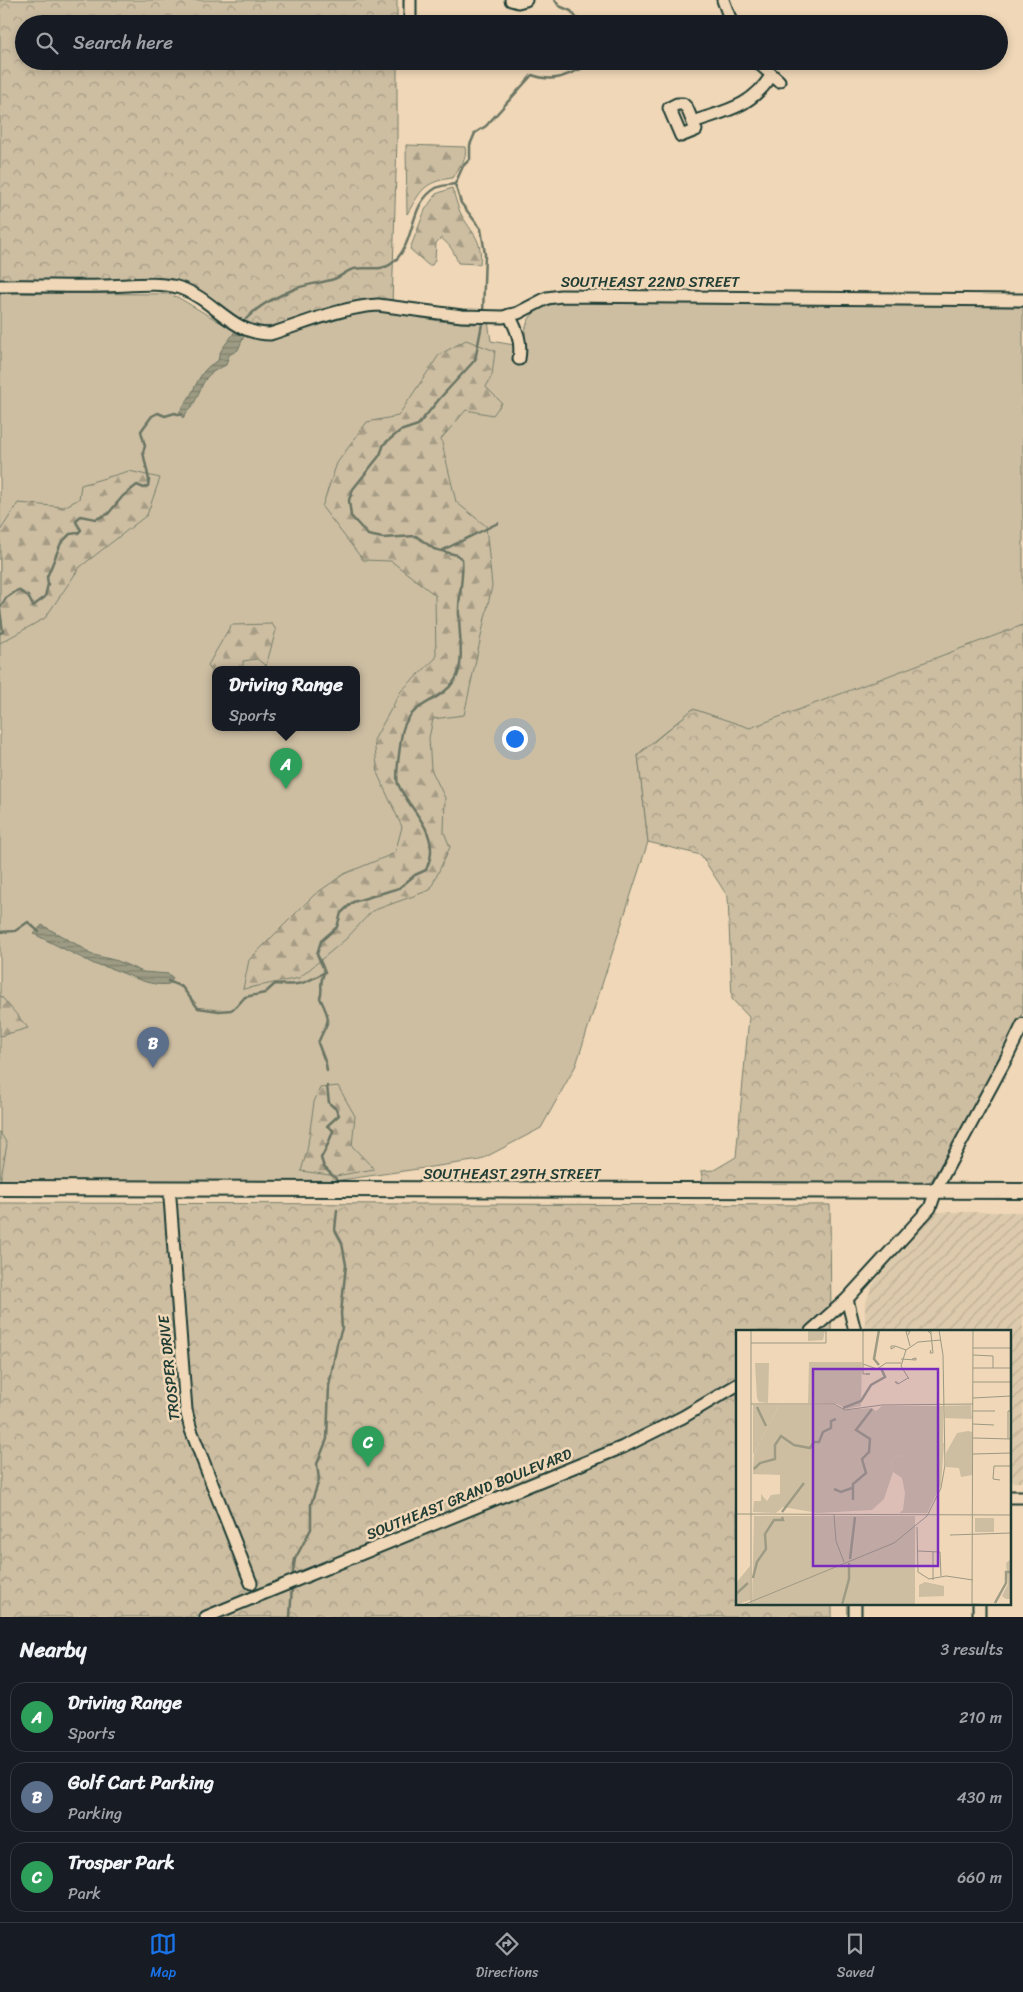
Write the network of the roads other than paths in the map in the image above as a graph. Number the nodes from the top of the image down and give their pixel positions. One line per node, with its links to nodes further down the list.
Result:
1 (410, 0): 5 (street)
2 (511, 0): 3 (street)
3 (526, 0)
4 (723, 0): 6 (street)
5 (410, 15)
6 (729, 15)
7 (766, 70): 8 (street)
8 (694, 122)
9 (0, 286): 11 (street, SOUTHEAST 22ND STREET)
10 (1023, 300): 11 (street, SOUTHEAST 22ND STREET)
11 (509, 315): 12 (street)
12 (519, 359)
13 (1023, 1024): 17 (street)
14 (0, 1188): 16 (main road, SOUTHEAST 29TH STREET)
15 (1023, 1192): 17 (main road, SOUTHEAST 29TH STREET)
16 (170, 1194): 17 (main road, SOUTHEAST 29TH STREET); 18 (main road, SOUTHEAST 29TH STREET); 26 (street, TROSPER DRIVE)
17 (934, 1196): 19 (main road, SOUTHEAST 29TH STREET); 20 (street)
18 (0, 1197)
19 (1023, 1200)
20 (847, 1299): 21 (street); 22 (street)
21 (812, 1330)
22 (855, 1330)
23 (736, 1386): 29 (street, SOUTHEAST GRAND BOULEVARD)
24 (1010, 1497): 25 (street)
25 (1023, 1497)
26 (251, 1583)
27 (855, 1604): 30 (street)
28 (979, 1604): 31 (street)
29 (206, 1617)
30 (855, 1617)
31 (979, 1617)

